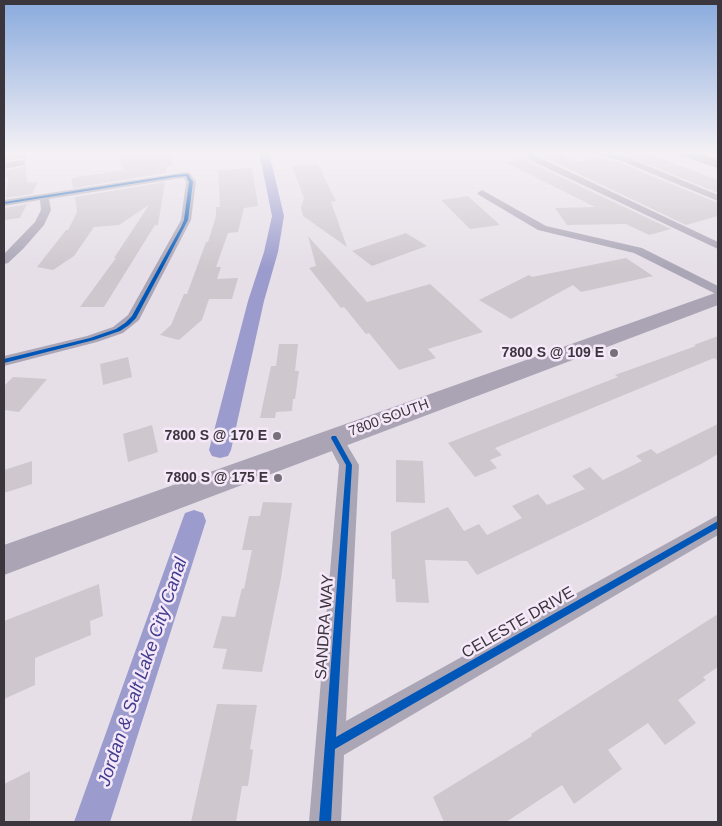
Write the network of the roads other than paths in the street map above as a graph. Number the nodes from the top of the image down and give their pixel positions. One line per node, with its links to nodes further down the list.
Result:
1 (81, 191): 6 (street)
2 (190, 191): 15 (street)
3 (601, 191): 10 (street)
4 (700, 191): 7 (street)
5 (482, 193): 13 (street)
6 (44, 196): 8 (street); 12 (street)
7 (718, 198)
8 (4, 203)
9 (718, 231): 10 (street)
10 (699, 237): 11 (street)
11 (718, 246)
12 (4, 260)
13 (718, 290)
14 (718, 298): 16 (main road, 7800 SOUTH)
15 (4, 361)
16 (334, 438): 18 (main road, 7800 SOUTH); 19 (street, SANDRA WAY)
17 (718, 524): 19 (street, CELESTE DRIVE)
18 (4, 560)
19 (331, 746): 20 (street, SANDRA WAY)
20 (325, 822)

